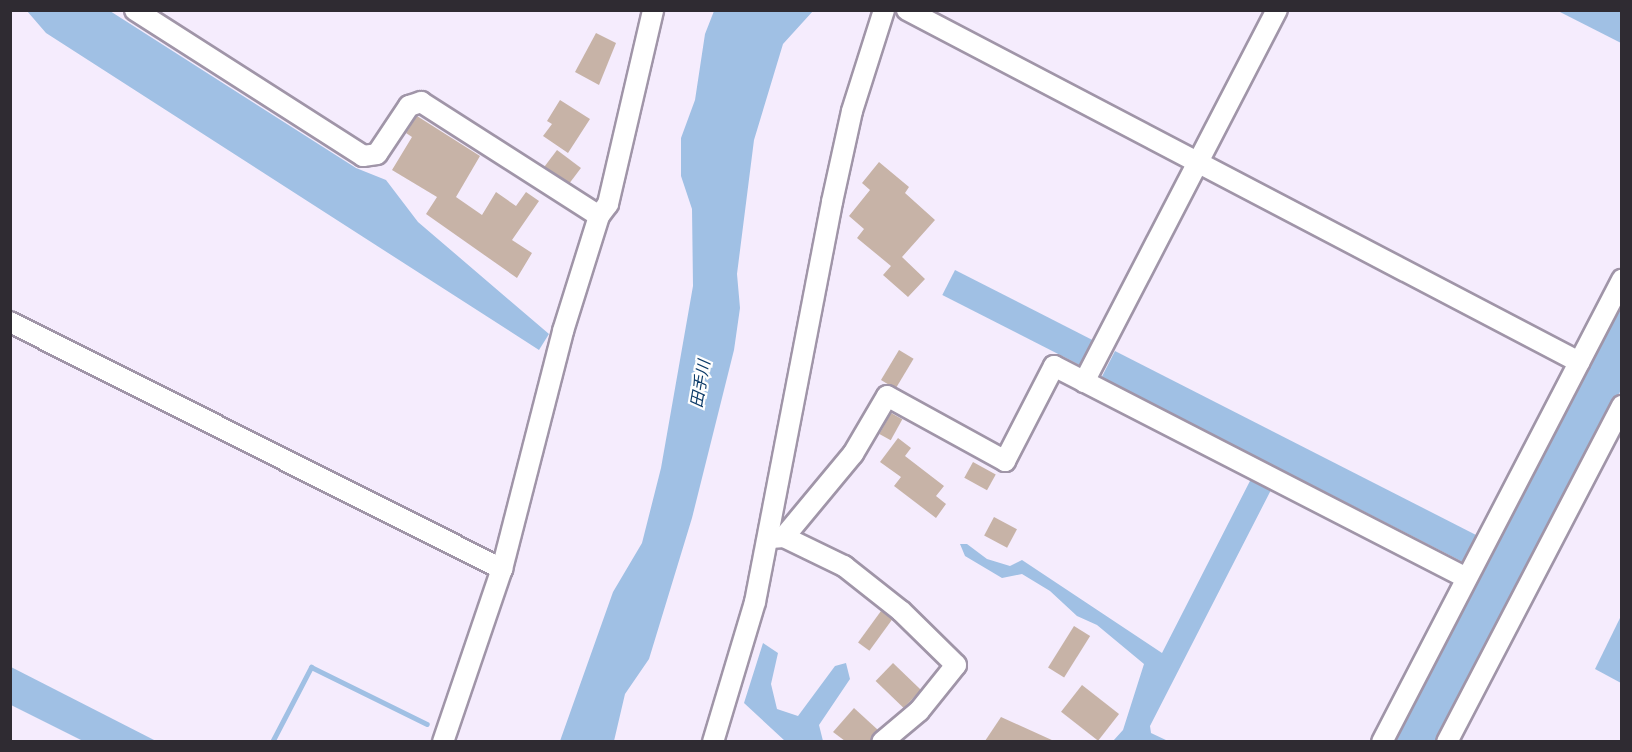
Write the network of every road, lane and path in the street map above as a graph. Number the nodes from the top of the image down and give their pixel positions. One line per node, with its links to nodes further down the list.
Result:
1 (135, 10): 7 (street)
2 (653, 10): 7 (street)
3 (884, 10): 13 (street)
4 (907, 10): 6 (street)
5 (1277, 10): 6 (street)
6 (1199, 163): 10 (street); 11 (street)
7 (599, 216): 14 (street)
8 (1622, 280): 10 (street)
9 (10, 322): 14 (street)
10 (1580, 362): 15 (street)
11 (1084, 382): 13 (street); 15 (street)
12 (1622, 406): 20 (street)
13 (777, 537): 17 (street); 18 (street)
14 (502, 569): 16 (street)
15 (1466, 578): 19 (street)
16 (443, 741)
17 (713, 741)
18 (882, 741)
19 (1382, 741)
20 (1447, 741)

